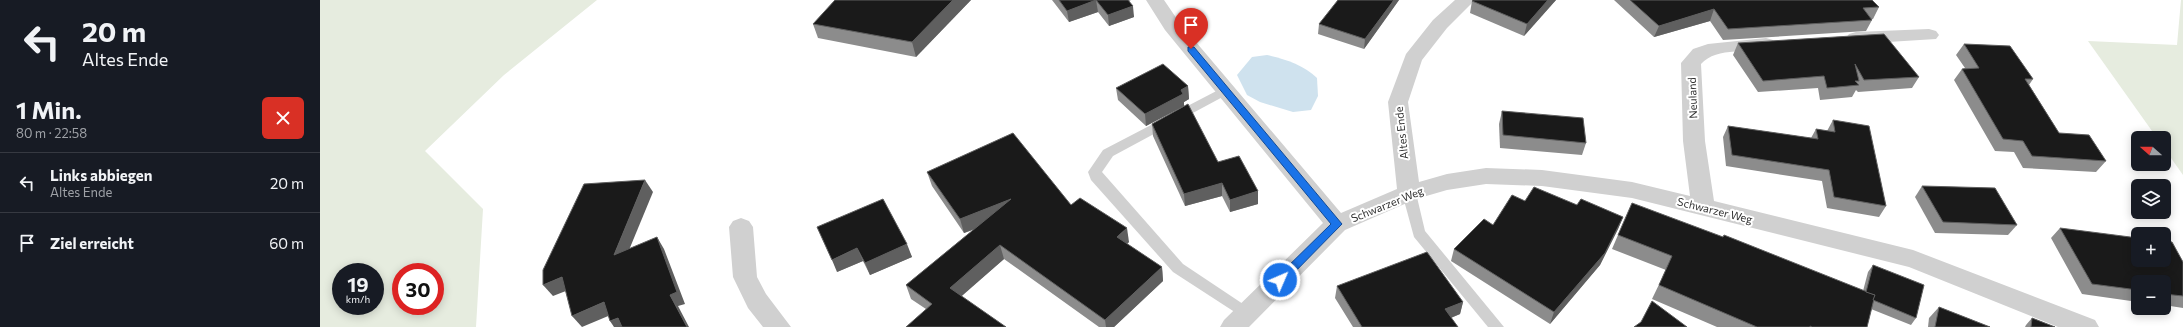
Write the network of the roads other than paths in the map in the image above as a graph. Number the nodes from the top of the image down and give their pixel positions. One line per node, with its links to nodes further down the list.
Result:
1 (1155, 0): 6 (street)
2 (1466, 0): 7 (street, Altes Ende)
3 (1929, 35): 4 (street)
4 (1840, 39)
5 (1786, 43): 8 (street, Neuland)
6 (1226, 90): 9 (street); 11 (lane)
7 (1409, 193): 8 (street, Schwarzer Weg); 9 (street, Schwarzer Weg); 13 (lane)
8 (1703, 207): 14 (street, Schwarzer Weg)
9 (1337, 224): 11 (street)
10 (741, 227): 12 (street)
11 (1240, 320)
12 (778, 327)
13 (1497, 327)
14 (2086, 327)

